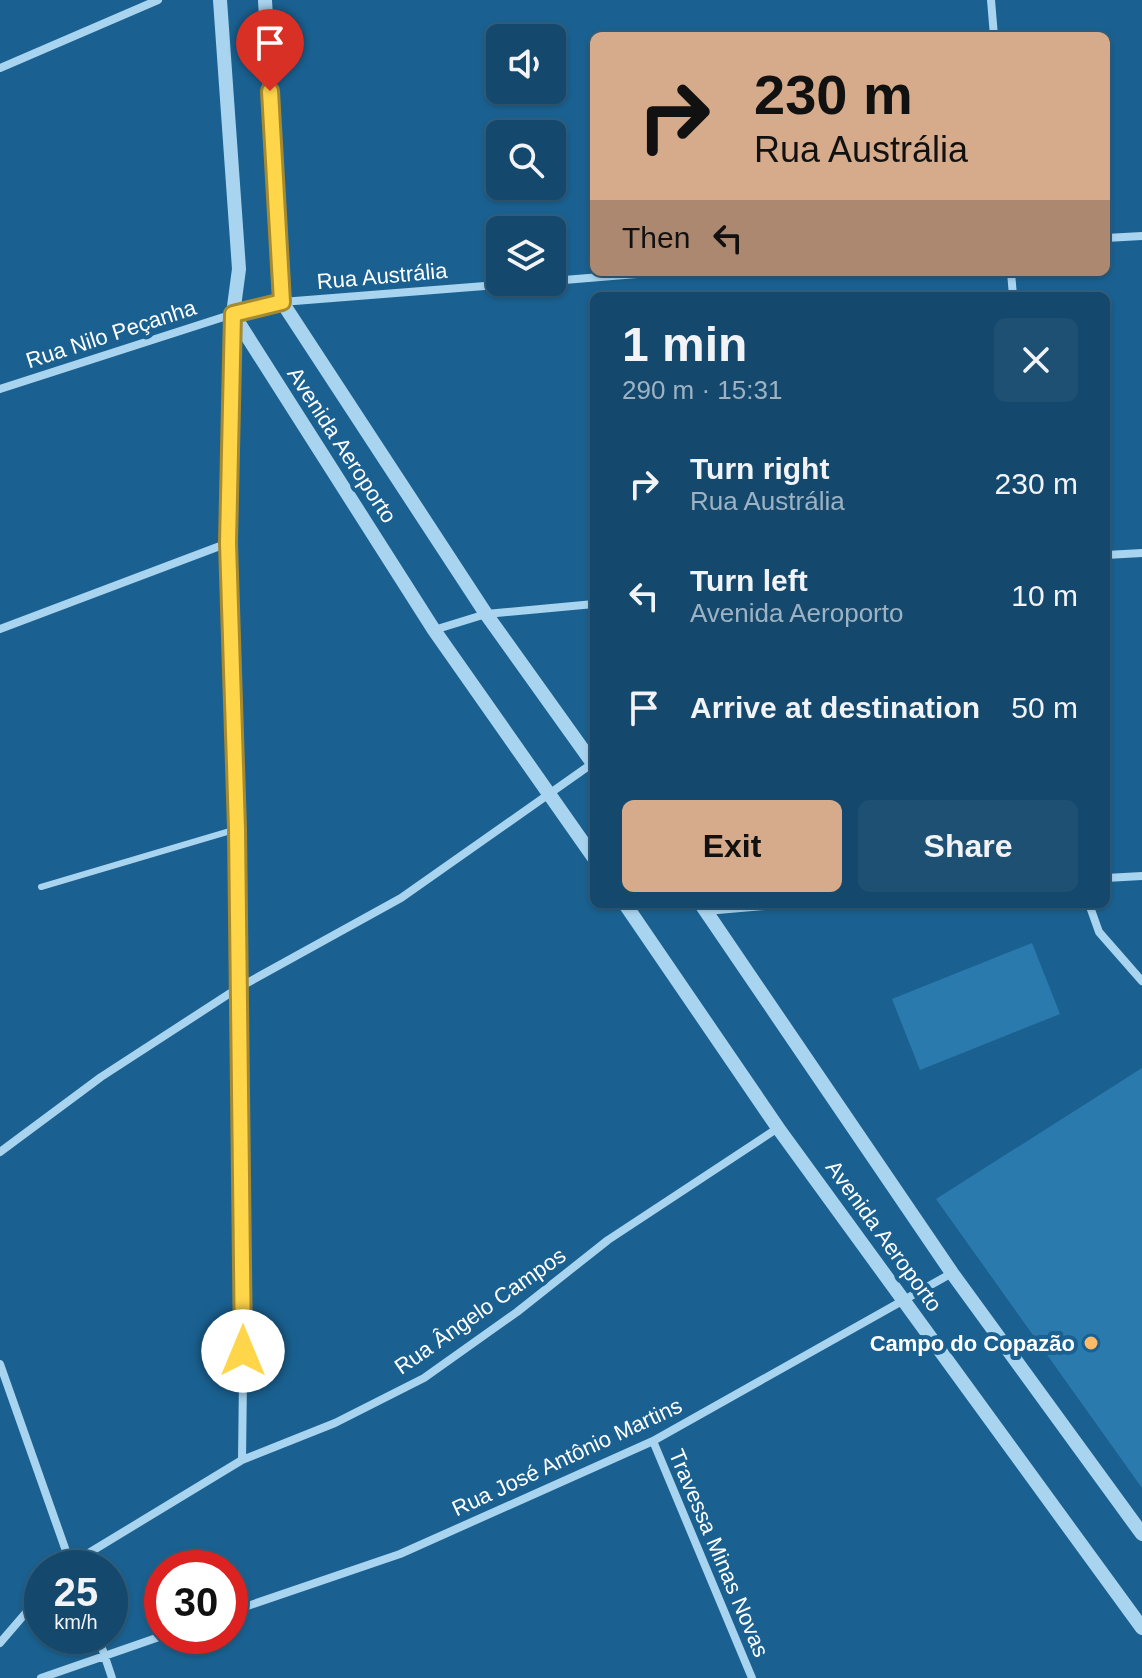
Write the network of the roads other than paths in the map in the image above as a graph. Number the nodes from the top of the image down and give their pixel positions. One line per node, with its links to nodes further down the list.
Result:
1 (158, 0): 6 (street)
2 (220, 0): 13 (street)
3 (265, 0): 12 (street, Avenida Aeroporto)
4 (991, 0): 5 (street)
5 (994, 32)
6 (0, 68)
7 (1142, 236): 8 (street)
8 (1110, 238)
9 (613, 276): 10 (street)
10 (566, 280)
11 (486, 286): 12 (street, Rua Austrália)
12 (282, 302): 13 (street, Rua Austrália); 19 (street, Avenida Aeroporto)
13 (233, 314): 14 (street, Rua Nilo Peçanha); 15 (street); 21 (street, Avenida Aeroporto)
14 (0, 389)
15 (228, 543): 20 (street); 25 (street)
16 (1142, 553): 17 (street)
17 (1110, 555)
18 (590, 604): 19 (street)
19 (486, 614): 21 (street); 22 (street, Avenida Aeroporto)
20 (0, 629)
21 (434, 630): 24 (street, Avenida Aeroporto)
22 (590, 758)
23 (590, 767): 24 (street)
24 (550, 793): 26 (street, Avenida Aeroporto); 34 (street)
25 (237, 829): 29 (lane); 34 (street)
26 (590, 852)
27 (1142, 876): 28 (street)
28 (1110, 878)
29 (41, 887)
30 (628, 908): 35 (street, Avenida Aeroporto)
31 (703, 908): 37 (street, Avenida Aeroporto)
32 (1090, 908): 33 (street)
33 (1142, 981)
34 (238, 988): 36 (street); 41 (street)
35 (778, 1128): 38 (street, Avenida Aeroporto); 41 (street, Rua Ângelo Campos)
36 (0, 1152)
37 (952, 1273): 38 (street, Rua José Antônio Martins); 42 (street, Avenida Aeroporto)
38 (905, 1302): 40 (street, Rua José Antônio Martins); 47 (street, Avenida Aeroporto)
39 (0, 1364): 43 (street)
40 (653, 1441): 45 (street, Rua José Antônio Martins); 53 (street, Travessa Minas Novas)
41 (242, 1460): 44 (street, Rua Ângelo Campos)
42 (1142, 1534)
43 (63, 1550)
44 (94, 1550)
45 (248, 1606)
46 (24, 1615): 49 (street)
47 (1142, 1628)
48 (144, 1642): 50 (street)
49 (0, 1643)
50 (106, 1656): 51 (street); 52 (street)
51 (41, 1678)
52 (112, 1678)
53 (752, 1678)

